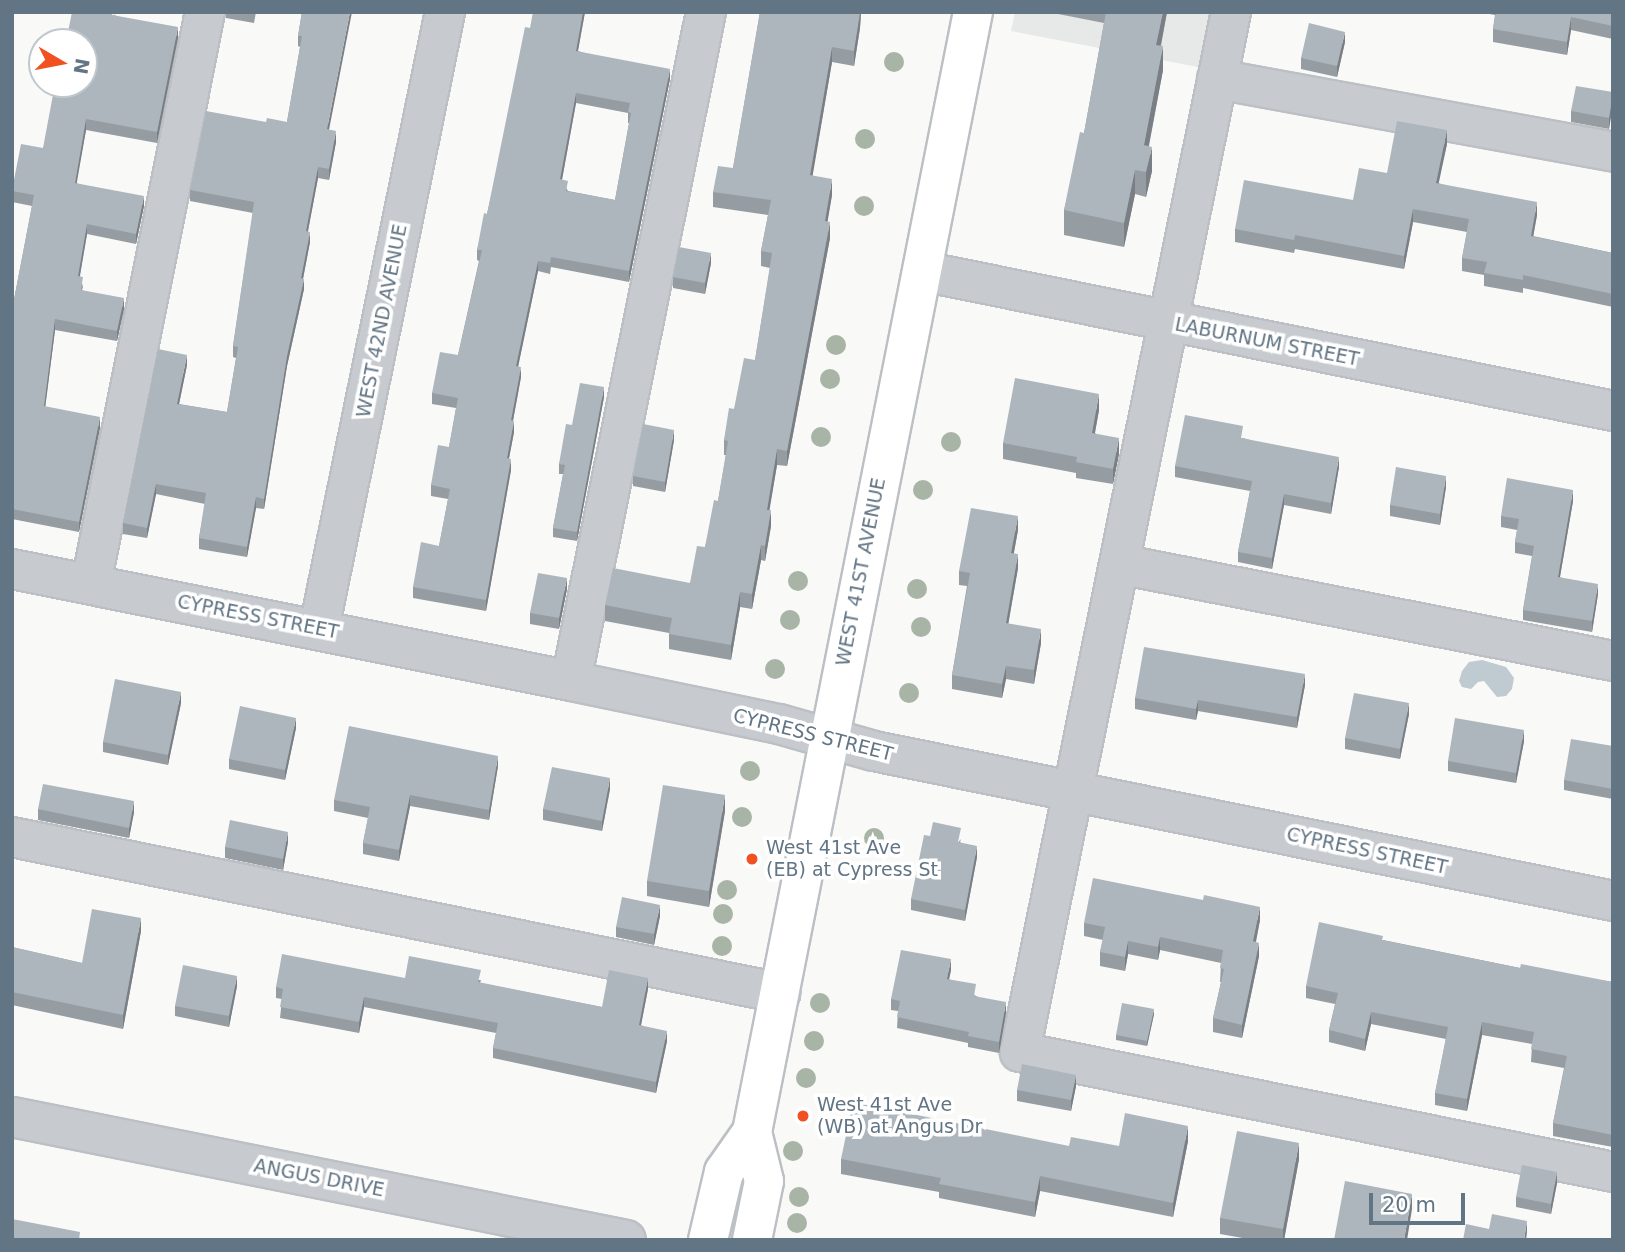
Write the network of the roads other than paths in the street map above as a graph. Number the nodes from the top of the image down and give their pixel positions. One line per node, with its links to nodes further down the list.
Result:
1 (205, 12): 13 (street)
2 (445, 12): 14 (street, WEST 42ND AVENUE)
3 (706, 12): 16 (street)
4 (973, 12): 8 (main road, WEST 41ST AVENUE)
5 (1231, 12): 6 (street)
6 (1217, 79): 7 (street); 9 (street)
7 (1613, 152)
8 (922, 271): 9 (street, LABURNUM STREET); 17 (main road, WEST 41ST AVENUE)
9 (1168, 322): 10 (street, LABURNUM STREET); 11 (street)
10 (1613, 411)
11 (1119, 564): 15 (street); 18 (street)
12 (12, 569): 13 (street, CYPRESS STREET)
13 (91, 584): 14 (street, CYPRESS STREET)
14 (319, 629): 16 (street, CYPRESS STREET)
15 (1613, 661)
16 (571, 681): 17 (street, CYPRESS STREET)
17 (828, 738): 18 (street, CYPRESS STREET); 21 (main road, WEST 41ST AVENUE)
18 (1073, 791): 20 (street, CYPRESS STREET); 24 (street)
19 (12, 837): 21 (street)
20 (1613, 901)
21 (780, 993): 23 (main road, WEST 41ST AVENUE)
22 (12, 1116): 25 (street, ANGUS DRIVE)
23 (752, 1132): 26 (main road, WEST 41ST AVENUE); 27 (main road, WEST 41ST AVENUE)
24 (1613, 1172)
25 (626, 1240)
26 (708, 1240)
27 (752, 1240)

